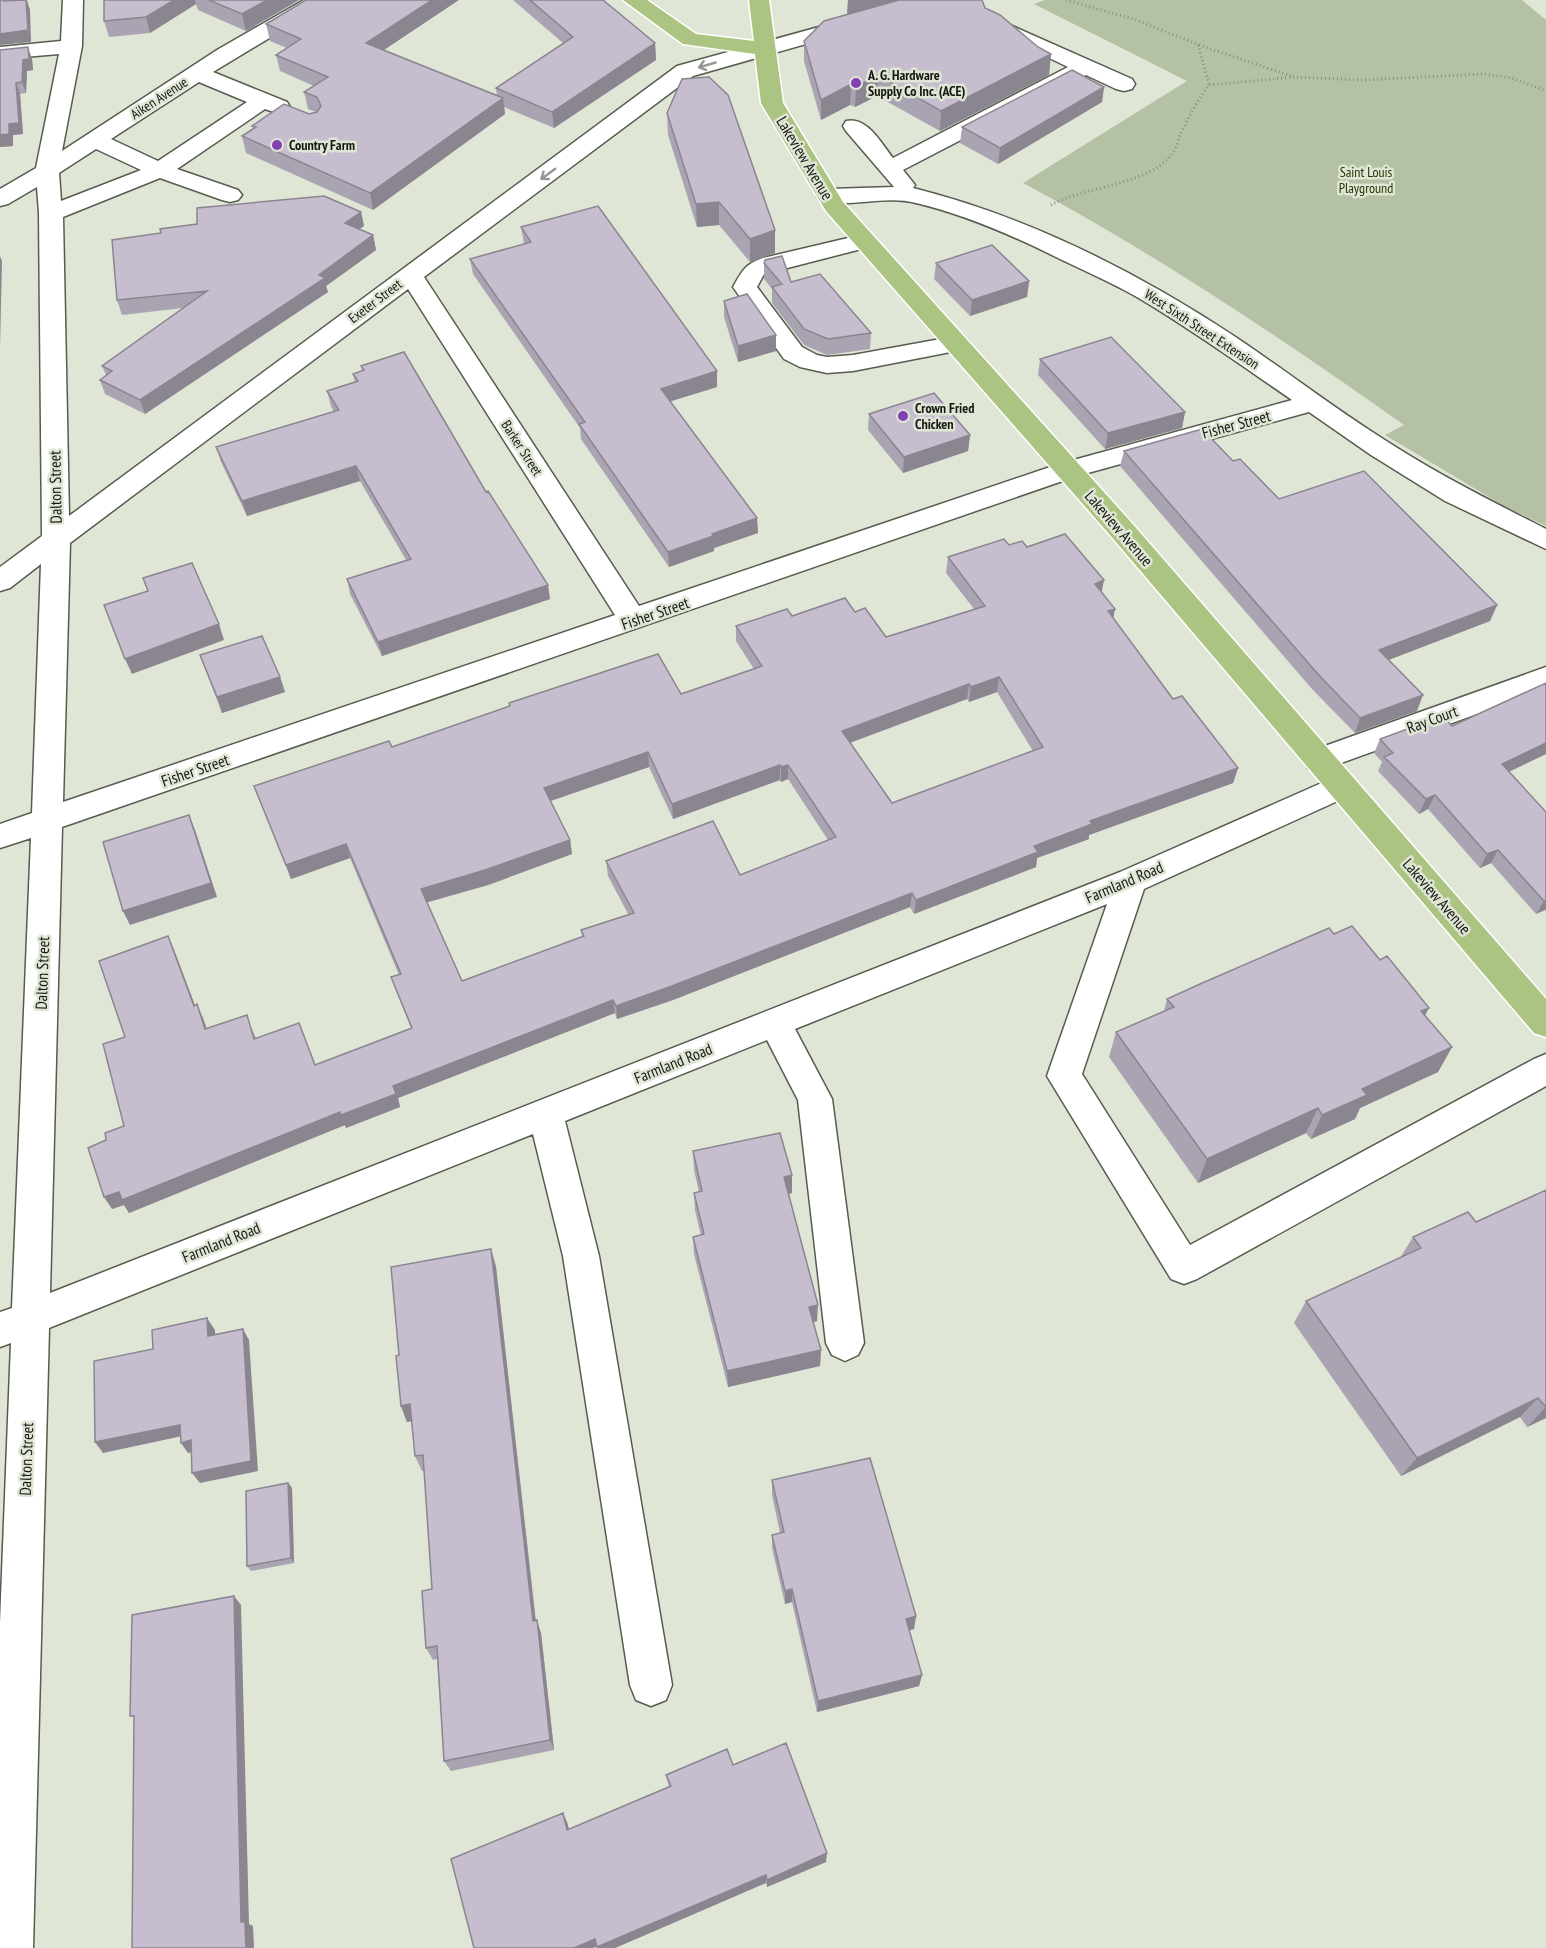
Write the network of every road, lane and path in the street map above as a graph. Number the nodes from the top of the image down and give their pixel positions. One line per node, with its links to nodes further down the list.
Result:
1 (73, 0): 9 (street, Dalton Street)
2 (320, 0): 13 (street, Aiken Avenue)
3 (633, 0): 10 (main road)
4 (759, 0): 10 (main road, Lakeview Avenue)
5 (940, 0): 10 (street, Exeter Street)
6 (1066, 0): 8 (path)
7 (992, 23): 12 (street)
8 (1198, 44): 14 (path); 16 (path)
9 (71, 46): 11 (street); 24 (street, Dalton Street)
10 (764, 49): 28 (main road, Lakeview Avenue); 33 (street, Exeter Street, one-way to 33)
11 (0, 53)
12 (1085, 67): 15 (street); 22 (street)
13 (197, 73): 18 (street); 21 (street, Aiken Avenue)
14 (1294, 77): 16 (path); 17 (path)
15 (1124, 84)
16 (1209, 85): 31 (path)
17 (1546, 91)
18 (263, 101): 19 (street); 23 (street)
19 (302, 117)
20 (854, 126): 22 (street)
21 (94, 140): 23 (street); 24 (street, Aiken Avenue)
22 (890, 168): 27 (street)
23 (160, 170): 26 (street); 30 (street)
24 (47, 171): 25 (street); 29 (street, Aiken Avenue); 30 (street, Dalton Street)
25 (0, 177)
26 (230, 195)
27 (913, 195): 28 (street, West Sixth Street Extension); 31 (street, West Sixth Street Extension)
28 (829, 196): 32 (main road, Lakeview Avenue)
29 (0, 199)
30 (51, 213): 37 (street, Dalton Street)
31 (1016, 229): 35 (street, West Sixth Street Extension)
32 (866, 241): 34 (main road, Lakeview Avenue); 34 (street)
33 (411, 275): 37 (street, Exeter Street); 40 (street, Barker Street)
34 (957, 344): 36 (main road, Lakeview Avenue)
35 (1313, 403): 36 (street, Fisher Street); 38 (street, West Sixth Street Extension)
36 (1068, 470): 40 (street, Fisher Street); 42 (main road, Lakeview Avenue)
37 (56, 540): 39 (street, Exeter Street); 44 (street, Dalton Street)
38 (1546, 540)
39 (0, 581)
40 (633, 620): 44 (street, Fisher Street)
41 (1546, 678): 42 (street, Ray Court)
42 (1319, 759): 43 (main road, Lakeview Avenue)
43 (1342, 786): 46 (street, Farmland Road); 47 (main road, Lakeview Avenue)
44 (47, 820): 45 (street, Fisher Street); 51 (street, Dalton Street)
45 (0, 836)
46 (1131, 881): 48 (street, Farmland Road); 49 (street)
47 (1539, 1004)
48 (774, 1022): 50 (street, Farmland Road); 52 (street)
49 (1546, 1069)
50 (546, 1113): 51 (street, Farmland Road); 53 (street)
51 (15, 1324): 54 (street, Dalton Street)
52 (845, 1343)
53 (651, 1685)
54 (10, 1948)

